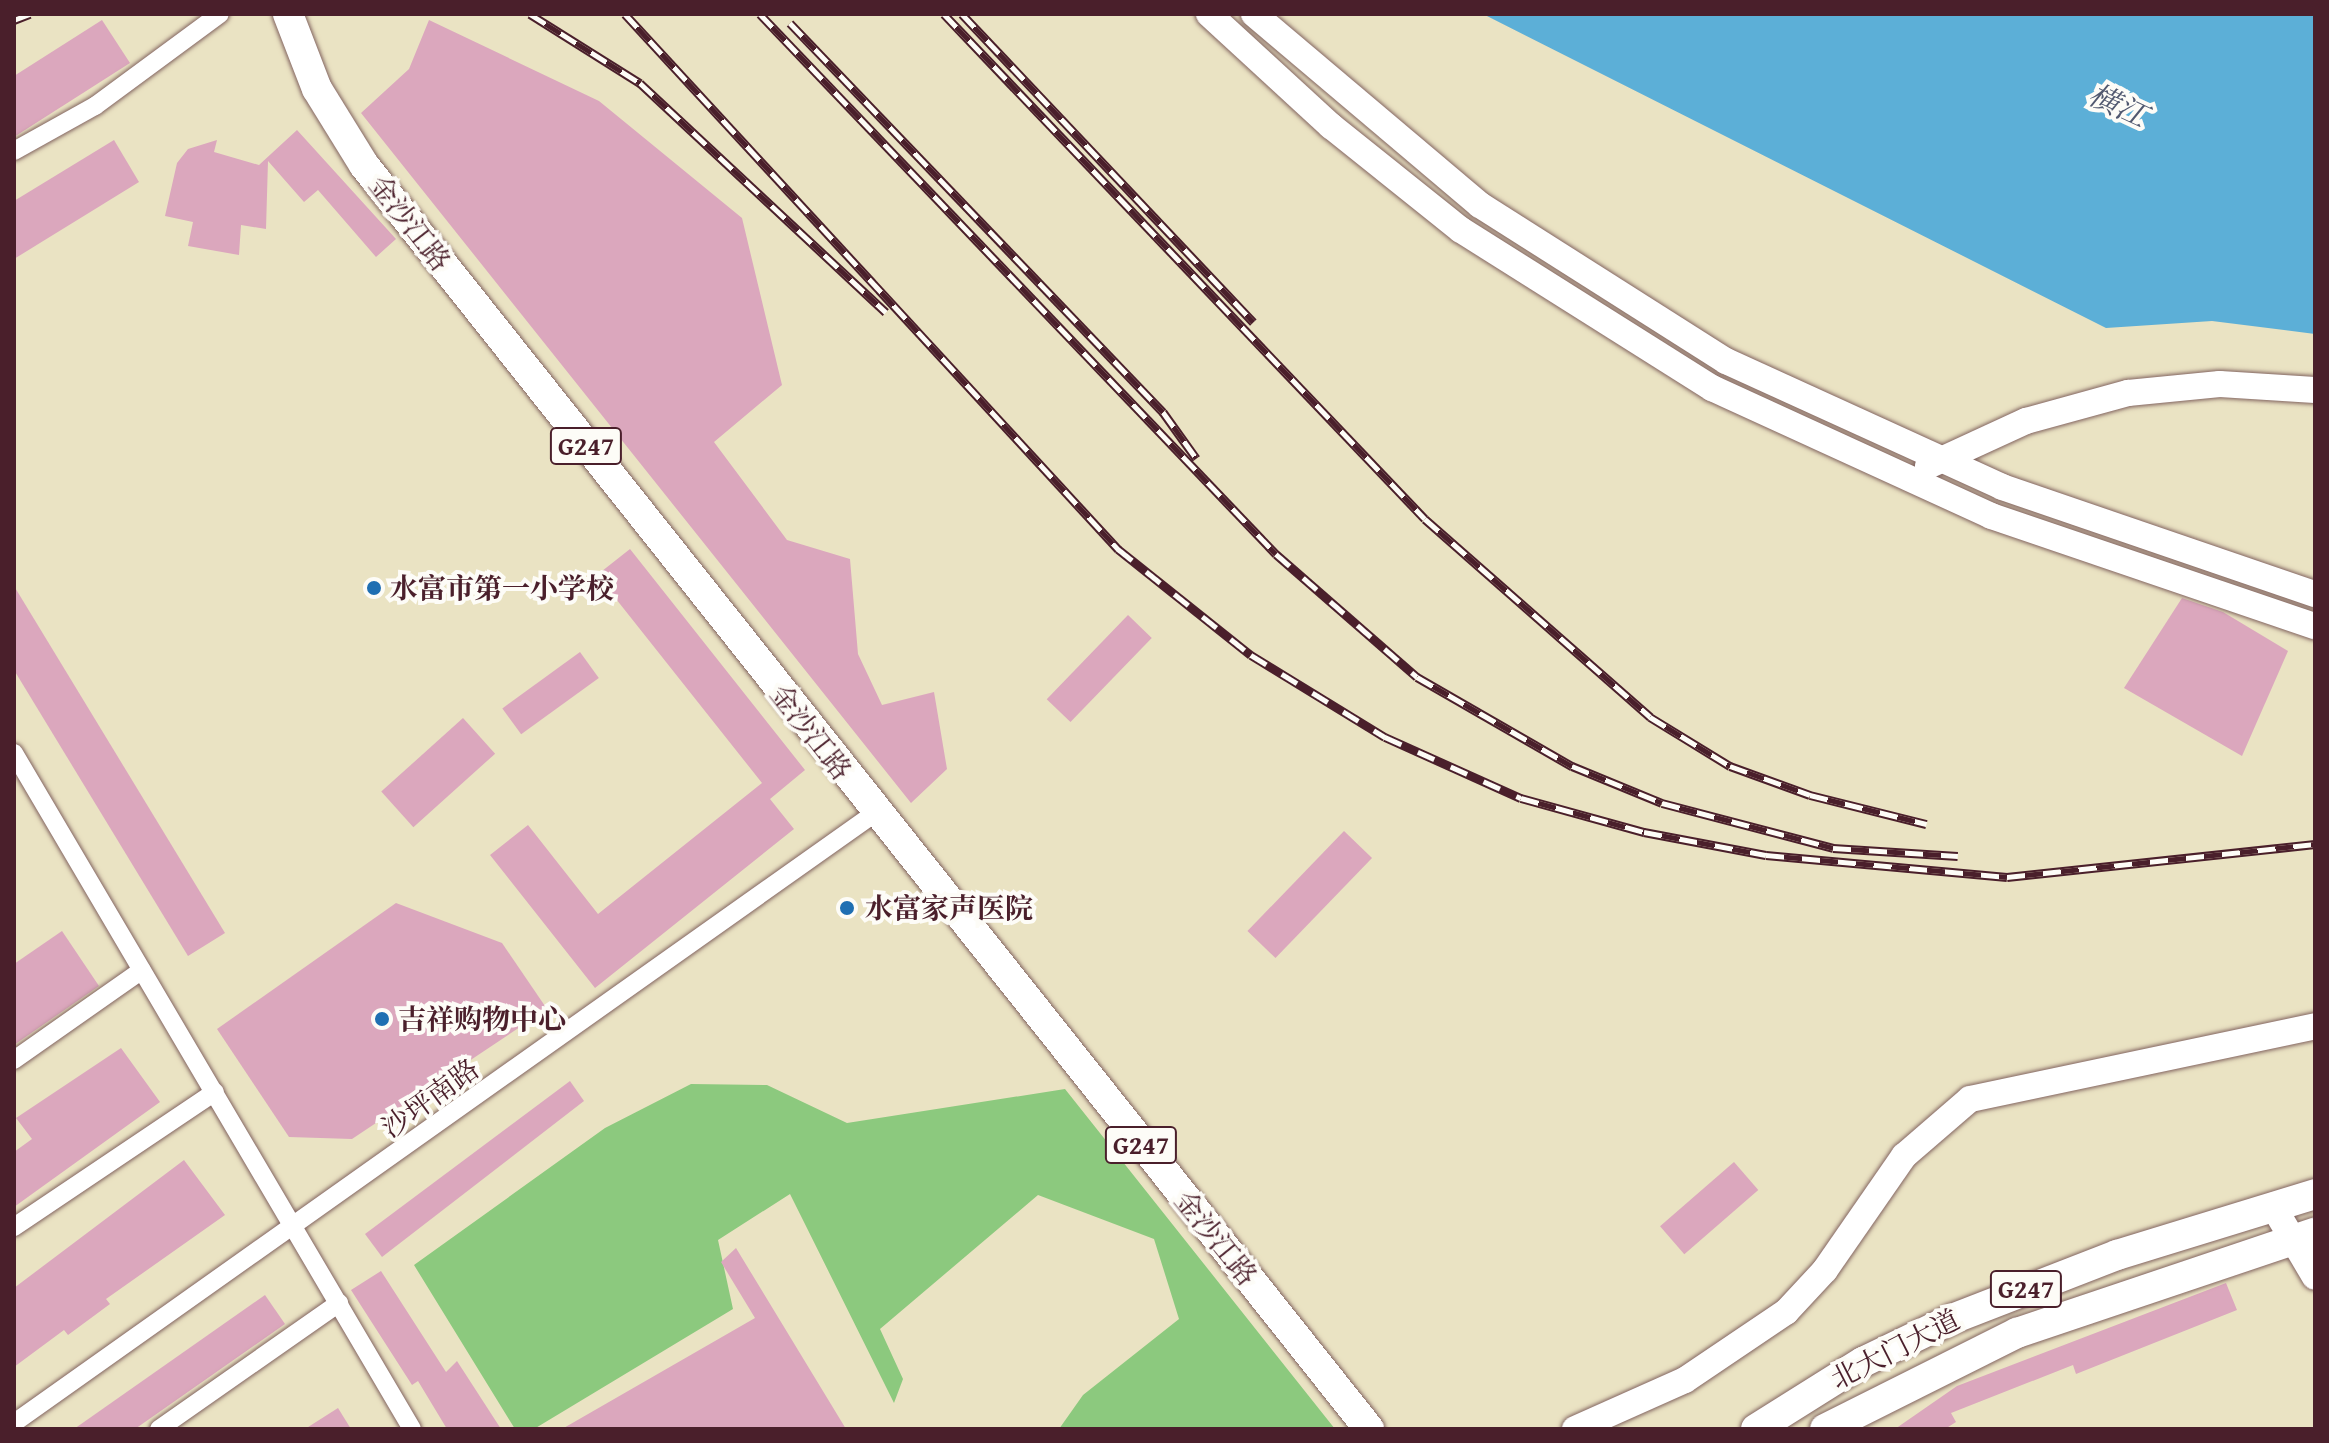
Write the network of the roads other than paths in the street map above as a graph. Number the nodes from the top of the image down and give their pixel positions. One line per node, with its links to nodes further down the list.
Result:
1 (220, 14): 5 (street)
2 (288, 14): 12 (highway, 金沙江路 / G247)
3 (1209, 14): 8 (main road)
4 (1254, 14): 7 (main road)
5 (14, 151)
6 (2315, 390): 7 (main road)
7 (1946, 456): 8 (main road); 9 (main road)
8 (1904, 480): 10 (main road)
9 (2315, 594)
10 (2315, 626)
11 (14, 753): 13 (street)
12 (875, 813): 20 (street, 沙坪南路); 27 (highway, 金沙江路 / G247)
13 (142, 970): 15 (street); 16 (street)
14 (2315, 1026): 28 (main road)
15 (14, 1060)
16 (215, 1092): 19 (street); 20 (street)
17 (2315, 1194): 18 (highway, 北大门大道 / G247)
18 (2273, 1206): 21 (main road); 29 (highway, 北大门大道 / G247)
19 (14, 1227)
20 (296, 1229): 23 (street); 24 (street, 沙坪南路)
21 (2304, 1236): 22 (main road); 30 (highway, 北大门大道 / G247)
22 (2315, 1277)
23 (339, 1303): 25 (street); 26 (street)
24 (14, 1423)
25 (159, 1429)
26 (412, 1429)
27 (1369, 1429)
28 (1575, 1429)
29 (1756, 1429)
30 (1825, 1429)

